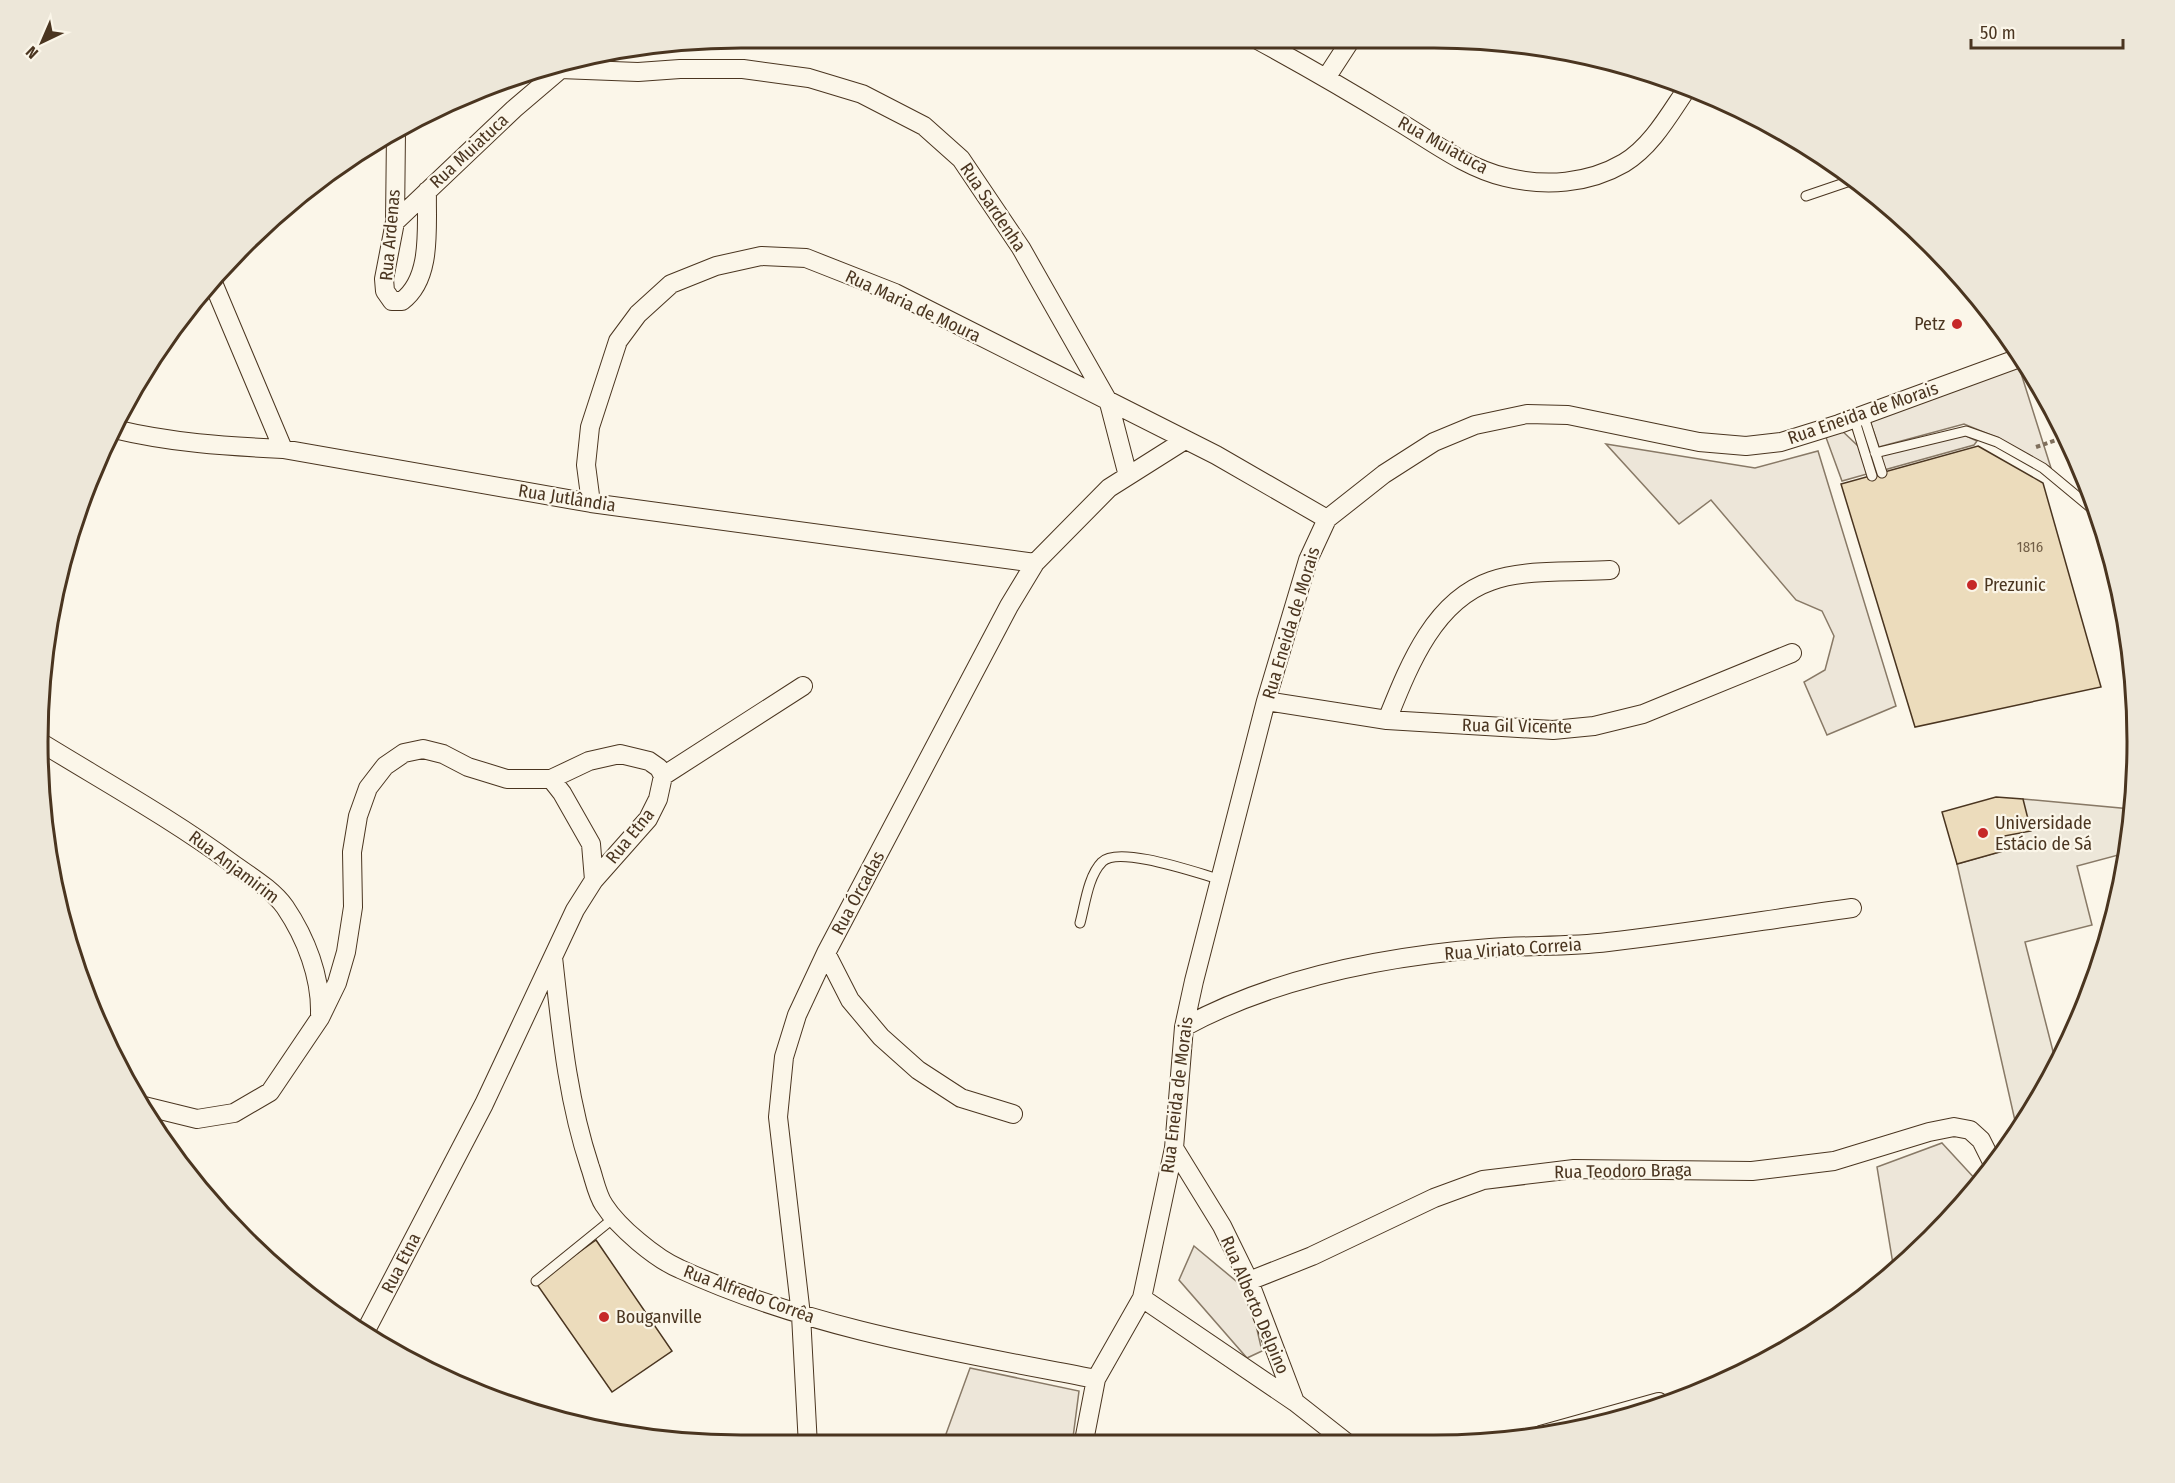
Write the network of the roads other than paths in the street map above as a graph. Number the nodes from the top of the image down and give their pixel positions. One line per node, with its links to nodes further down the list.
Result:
1 (1272, 48): 5 (street, Rua Muiatuca)
2 (1346, 48): 5 (street)
3 (586, 66): 14 (street, Rua Sardenha)
4 (556, 74): 9 (street, Rua Muiatuca)
5 (1326, 78): 6 (street, Rua Muiatuca)
6 (1683, 95)
7 (396, 141): 11 (street, Rua Ardenas)
8 (1844, 183): 10 (lane)
9 (427, 191): 11 (street, Rua Muiatuca); 11 (street, Rua Ardenas)
10 (1806, 196)
11 (395, 222)
12 (216, 289): 18 (street)
13 (2013, 360): 15 (street, Rua Eneida de Morais)
14 (1109, 403): 17 (street, Rua Maria de Moura); 21 (street, Rua Sardenha); 24 (street, Rua Maria de Moura)
15 (1859, 416): 19 (lane); 22 (lane); 25 (street, Rua Eneida de Morais)
16 (122, 431): 18 (street, Rua Jutlândia)
17 (1185, 440): 21 (street, Rua Órcadas); 25 (street, Rua Maria de Moura)
18 (283, 449): 24 (street, Rua Jutlândia)
19 (1875, 453): 20 (lane); 23 (lane)
20 (1882, 473)
21 (1128, 476): 26 (street, Rua Órcadas)
22 (1872, 476)
23 (2084, 502)
24 (591, 503): 26 (street, Rua Jutlândia)
25 (1327, 519): 30 (street, Rua Eneida de Morais)
26 (1035, 562): 39 (street, Rua Órcadas)
27 (1610, 570): 31 (street)
28 (1791, 653): 31 (street, Rua Gil Vicente)
29 (803, 686): 33 (street)
30 (1266, 701): 31 (street, Rua Gil Vicente); 35 (street, Rua Eneida de Morais)
31 (1387, 720)
32 (48, 747): 41 (street, Rua Anjamirim)
33 (663, 776): 34 (street); 36 (street, Rua Etna)
34 (550, 779): 36 (street); 41 (street)
35 (1219, 879): 38 (lane); 42 (street, Rua Eneida de Morais)
36 (594, 880): 40 (street, Rua Etna)
37 (1852, 908): 42 (street, Rua Viriato Correia)
38 (1080, 923)
39 (826, 953): 44 (street); 51 (street, Rua Órcadas)
40 (553, 955): 47 (street, Rua Alfredo Corrêa); 52 (street, Rua Etna)
41 (320, 1018): 43 (street)
42 (1184, 1027): 45 (street, Rua Eneida de Morais)
43 (154, 1108)
44 (1013, 1114)
45 (1174, 1148): 49 (street, Rua Alberto Delpino); 50 (street, Rua Eneida de Morais)
46 (1989, 1157): 49 (street, Rua Teodoro Braga)
47 (615, 1217): 48 (lane); 51 (street, Rua Alfredo Corrêa)
48 (536, 1281)
49 (1249, 1281): 54 (street, Rua Alberto Delpino)
50 (1142, 1298): 53 (street, Rua Eneida de Morais); 54 (street, Rua Alberto Delpino)
51 (801, 1315): 53 (street, Rua Alfredo Corrêa); 55 (street, Rua Órcadas)
52 (368, 1326)
53 (1096, 1379): 56 (street, Rua Eneida de Morais)
54 (1295, 1402): 57 (street, Rua Alberto Delpino)
55 (807, 1435)
56 (1085, 1435)
57 (1337, 1435)

